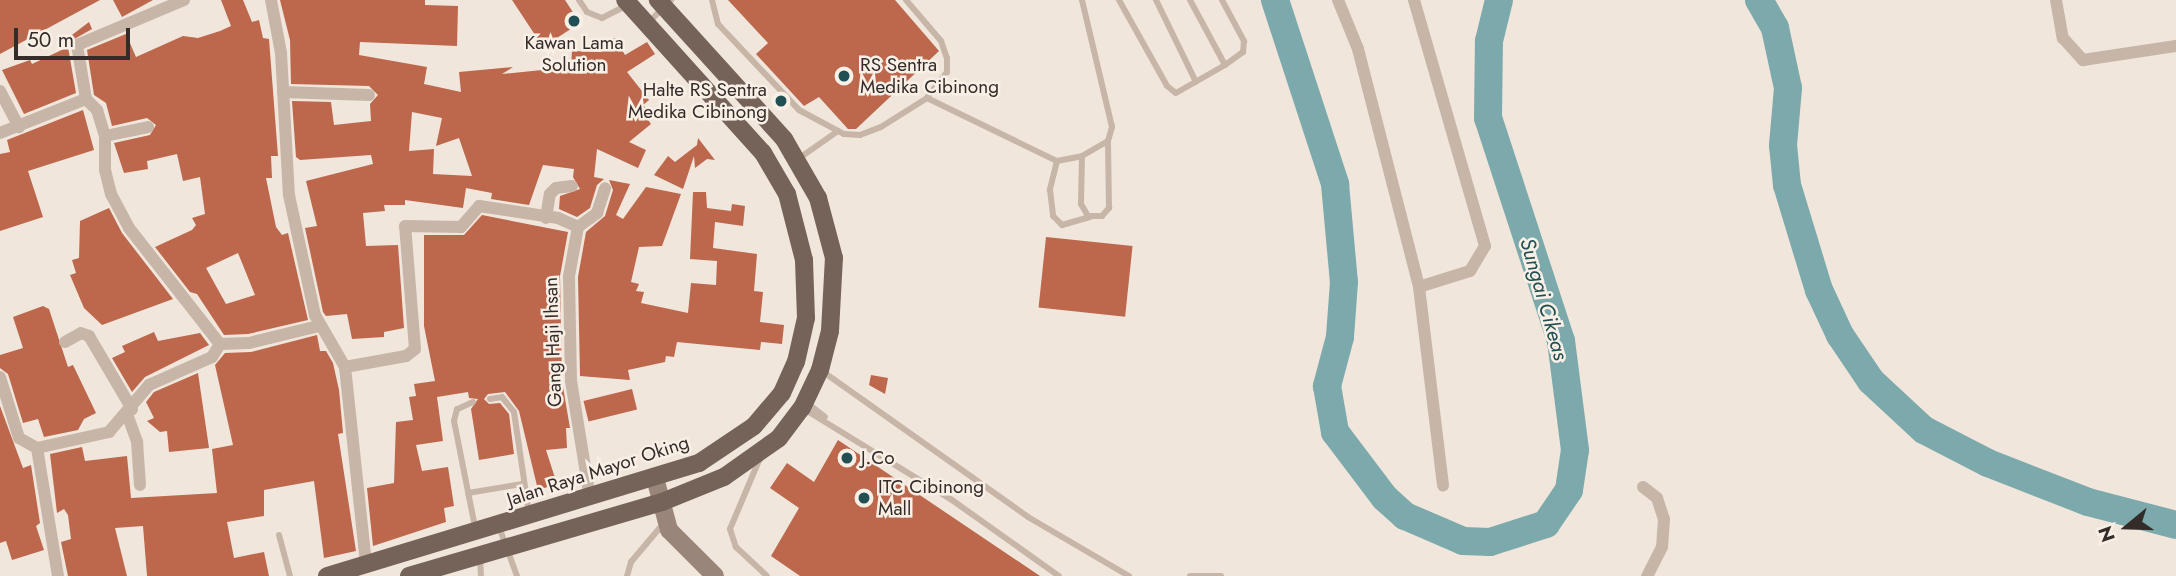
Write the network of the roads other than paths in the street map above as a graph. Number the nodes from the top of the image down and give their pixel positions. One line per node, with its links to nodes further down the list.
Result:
1 (184, 0): 24 (street)
2 (271, 0): 21 (street)
3 (579, 0): 14 (lane)
4 (712, 0): 27 (lane)
5 (906, 0): 23 (lane)
6 (1082, 0): 30 (lane)
7 (1119, 0): 19 (lane)
8 (1156, 0): 19 (lane)
9 (1190, 0): 18 (lane)
10 (1222, 0): 18 (lane)
11 (1338, 0): 39 (street)
12 (1414, 0): 39 (street)
13 (2056, 0): 17 (street)
14 (627, 2): 16 (main road, Jalan Raya Mayor Oking)
15 (664, 2): 16 (lane); 32 (main road)
16 (647, 24): 52 (main road, Jalan Raya Mayor Oking)
17 (2176, 46)
18 (1226, 65): 19 (lane)
19 (1196, 82)
20 (0, 91): 25 (street)
21 (283, 92): 22 (street); 40 (street)
22 (369, 95)
23 (927, 97): 27 (lane); 33 (lane)
24 (86, 99): 25 (street); 29 (street)
25 (19, 127): 28 (street)
26 (148, 127): 29 (street)
27 (838, 131): 32 (lane)
28 (0, 133)
29 (105, 136): 42 (street)
30 (1108, 142): 31 (lane); 36 (lane)
31 (1082, 156): 33 (lane); 36 (lane)
32 (798, 159): 44 (main road)
33 (1057, 161): 36 (lane)
34 (572, 186): 37 (street)
35 (604, 188): 38 (street)
36 (1090, 217)
37 (546, 218): 38 (street); 43 (street)
38 (578, 227): 58 (street, Gang Haji Ihsan)
39 (1419, 287): 55 (street)
40 (318, 326): 42 (street); 43 (street)
41 (65, 342): 49 (street)
42 (220, 344): 49 (street)
43 (345, 367): 67 (street)
44 (820, 370): 48 (main road); 78 (lane)
45 (0, 377): 50 (street)
46 (490, 399): 53 (lane)
47 (473, 402): 57 (lane)
48 (804, 405): 51 (main road); 77 (lane)
49 (129, 412): 50 (street); 54 (street)
50 (37, 448): 68 (street)
51 (762, 453): 59 (main road); 76 (lane)
52 (655, 478): 58 (main road, Jalan Raya Mayor Oking); 59 (street)
53 (522, 484): 57 (lane); 60 (lane)
54 (140, 485)
55 (1443, 486)
56 (1643, 486): 81 (street)
57 (468, 493): 63 (lane)
58 (590, 498): 60 (main road, Jalan Raya Mayor Oking)
59 (662, 502): 61 (street); 65 (main road)
60 (529, 516): 62 (main road, Jalan Raya Mayor Oking)
61 (666, 521): 74 (lane); 75 (street)
62 (498, 525): 63 (main road, Jalan Raya Mayor Oking); 65 (lane)
63 (476, 531): 67 (main road, Jalan Raya Mayor Oking)
64 (279, 536): 69 (lane)
65 (505, 548): 66 (main road); 73 (lane)
66 (480, 555): 71 (main road); 72 (lane)
67 (366, 564): 70 (main road, Jalan Raya Mayor Oking)
68 (58, 576)
69 (290, 576)
70 (327, 576)
71 (409, 576)
72 (481, 576)
73 (517, 576)
74 (627, 576)
75 (715, 576)
76 (767, 576)
77 (1059, 576)
78 (1129, 576)
79 (1190, 576): 80 (lane)
80 (1221, 576)
81 (1647, 576)

